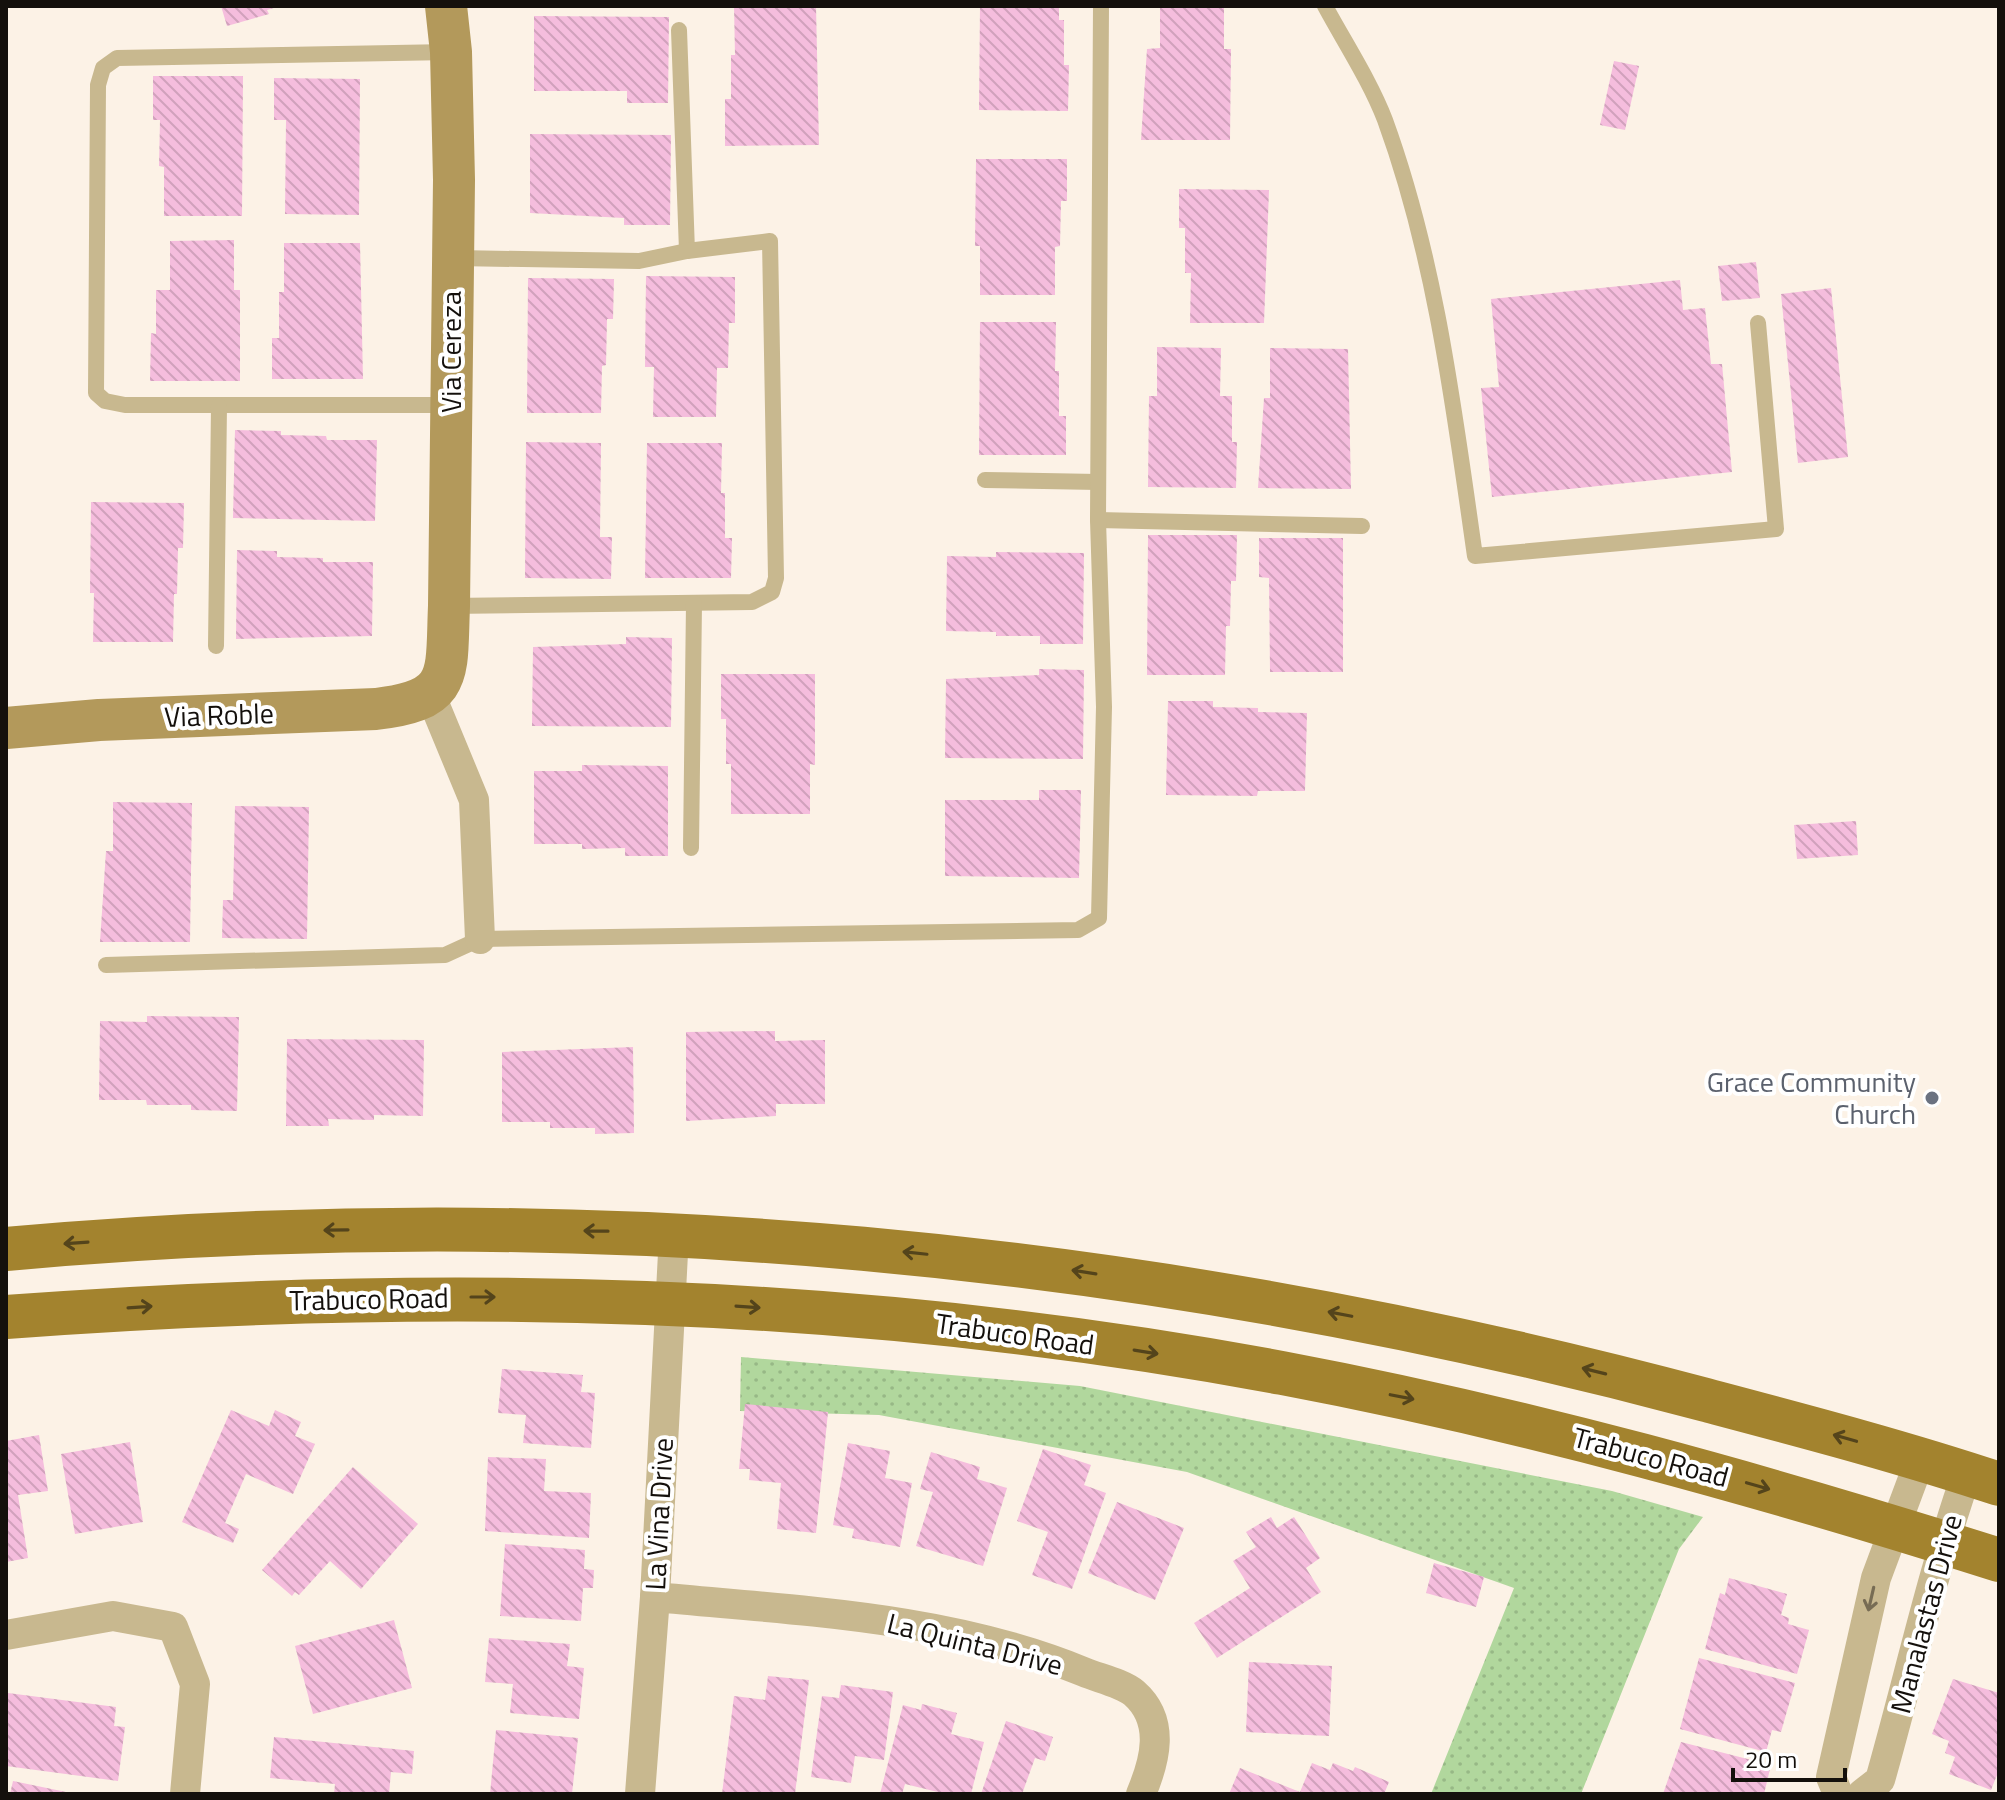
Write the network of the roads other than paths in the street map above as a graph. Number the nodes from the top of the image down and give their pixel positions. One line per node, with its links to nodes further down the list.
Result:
1 (446, 6): 5 (street, Via Cereza)
2 (1101, 6): 12 (lane)
3 (1325, 6): 8 (lane)
4 (679, 30): 6 (lane)
5 (451, 52): 7 (street, Via Cereza); 10 (lane)
6 (687, 251): 7 (lane); 15 (lane)
7 (450, 258): 9 (street, Via Cereza)
8 (1758, 323)
9 (451, 405): 10 (lane); 16 (street, Via Cereza)
10 (219, 406): 17 (lane)
11 (985, 480): 12 (lane)
12 (1098, 482): 13 (lane)
13 (1098, 520): 14 (lane); 21 (lane)
14 (1362, 526)
15 (694, 603): 16 (lane); 20 (lane)
16 (449, 606): 18 (street, Via Cereza)
17 (216, 646)
18 (431, 696): 19 (street, Via Roble); 21 (street)
19 (6, 728)
20 (691, 848)
21 (480, 939): 22 (lane)
22 (106, 965)
23 (674, 1234): 24 (main road, one-way to 24); 25 (street, La Vina Drive); 27 (main road, one-way to 23)
24 (6, 1249)
25 (671, 1303): 26 (main road, Trabuco Road, one-way to 25); 29 (main road, Trabuco Road, one-way to 29); 32 (street, La Vina Drive)
26 (6, 1317)
27 (1920, 1460): 28 (main road); 29 (street, Manalastas Drive)
28 (1983, 1479): 30 (street, Manalastas Drive)
29 (1898, 1526): 30 (main road, Trabuco Road); 37 (street, Manalastas Drive, one-way to 37)
30 (1943, 1542): 31 (main road, Trabuco Road); 38 (street, Manalastas Drive)
31 (1999, 1560)
32 (655, 1597): 35 (street, La Vina Drive); 36 (street, La Quinta Drive)
33 (6, 1635): 34 (street)
34 (185, 1794)
35 (640, 1794)
36 (1141, 1794)
37 (1838, 1794)
38 (1862, 1794)

